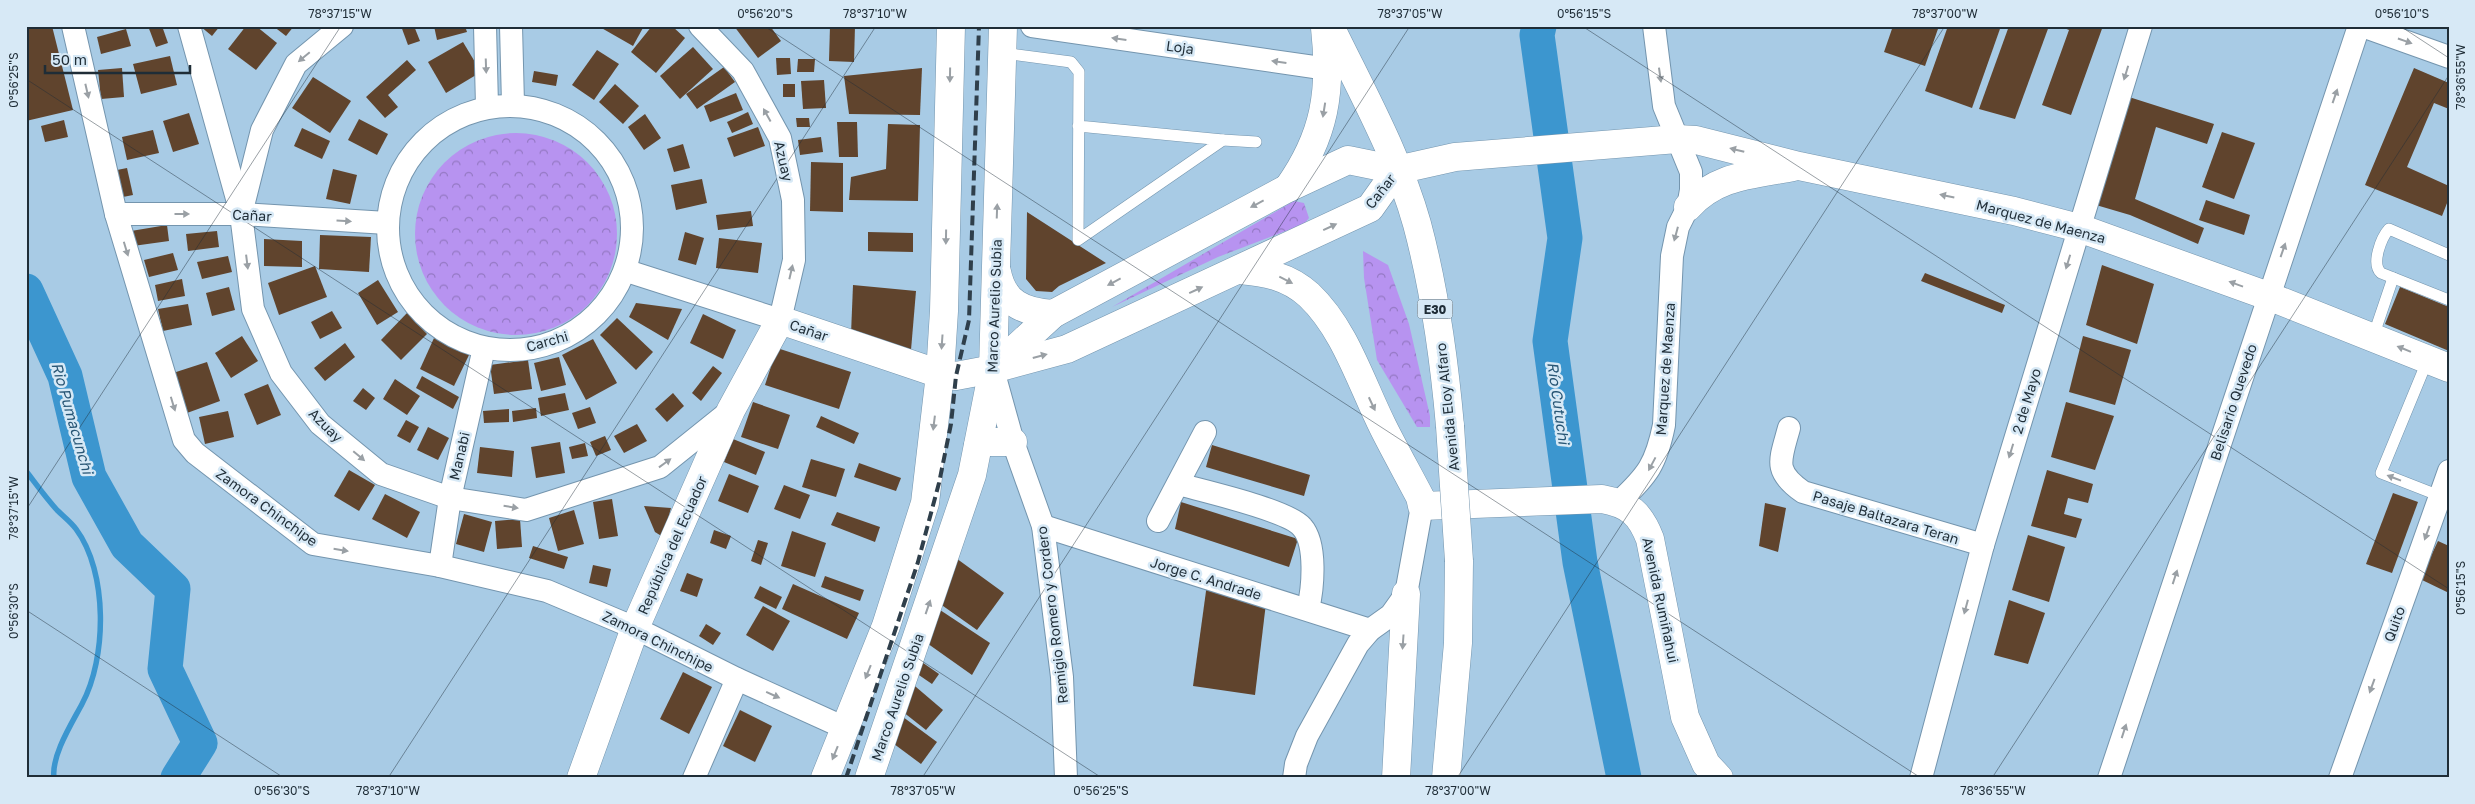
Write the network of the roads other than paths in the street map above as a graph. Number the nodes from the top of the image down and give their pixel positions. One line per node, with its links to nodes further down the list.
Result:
1 (73, 26): 27 (street, Zamora Chinchipe, one-way to 27)
2 (189, 26): 28 (street)
3 (342, 26): 28 (street, Azuay, one-way to 28)
4 (485, 26): 18 (street, one-way to 18)
5 (511, 26): 17 (street)
6 (700, 26): 39 (street, Azuay, one-way to 6)
7 (951, 26): 44 (main road, one-way to 44)
8 (1032, 26): 16 (street, Loja, one-way to 8)
9 (1324, 26): 16 (main road)
10 (1330, 26): 24 (main road, Avenida Eloy Alfaro / E30)
11 (1654, 26): 20 (street, Marquez de Maenza, one-way to 20)
12 (2140, 26): 30 (street, 2 de Mayo, one-way to 30)
13 (2360, 26): 15 (street, one-way to 15); 36 (street, Belisario Quevedo, one-way to 13)
14 (1003, 40): 19 (lane); 33 (main road, Marco Aurelio Subia, one-way to 14)
15 (2449, 57)
16 (1328, 69): 25 (main road, one-way to 25)
17 (512, 104): 18 (street, Carchi); 34 (street, Carchi)
18 (487, 106): 29 (street, Carchi)
19 (1078, 126): 21 (lane); 21 (lane)
20 (1664, 139): 23 (main road, Marquez de Maenza, one-way to 20); 24 (main road, Marquez de Maenza); 26 (street, Marquez de Maenza)
21 (1223, 140): 22 (lane)
22 (1256, 142)
23 (1799, 166): 26 (main road); 30 (main road, Marquez de Maenza, one-way to 23)
24 (1397, 170): 25 (main road, Cañar); 32 (main road, Cañar, one-way to 24); 73 (main road, Avenida Eloy Alfaro / E30, bridge)
25 (1288, 188): 38 (main road, Cañar, one-way to 38)
26 (1688, 207): 54 (street, Marquez de Maenza, one-way to 54)
27 (116, 214): 28 (street, Cañar, one-way to 28); 59 (street, Zamora Chinchipe, one-way to 59)
28 (241, 214): 29 (street, Cañar, one-way to 29); 53 (street, Azuay, one-way to 53)
29 (387, 223): 41 (street, Carchi)
30 (2079, 228): 36 (main road, Marquez de Maenza, one-way to 30); 58 (street, 2 de Mayo, one-way to 58)
31 (2449, 255): 35 (lane)
32 (1239, 270): 43 (main road, Cañar, one-way to 32); 55 (main road, one-way to 55)
33 (997, 271): 38 (main road); 43 (main road, Marco Aurelio Subia)
34 (627, 272): 39 (street, Cañar); 41 (street, Carchi)
35 (2393, 278): 37 (lane); 40 (lane)
36 (2268, 296): 40 (main road, Marquez de Maenza); 76 (street, Belisario Quevedo, one-way to 36)
37 (2449, 300)
38 (1053, 314): 43 (main road, Cañar)
39 (780, 320): 44 (main road, Cañar); 45 (main road, República del Ecuador)
40 (2373, 336): 42 (main road, Marquez de Maenza, one-way to 40)
41 (484, 348): 53 (street, Manabi)
42 (2438, 363): 52 (lane, one-way to 42)
43 (993, 369): 44 (main road, Cañar); 48 (street, Remigio Romero y Cordero); 49 (main road, Marco Aurelio Subia)
44 (940, 374): 65 (main road, one-way to 65)
45 (730, 410): 53 (street, Azuay, one-way to 45); 62 (main road, República del Ecuador)
46 (1789, 428): 58 (street, Pasaje Baltazara Teran)
47 (1205, 432): 51 (street)
48 (1014, 442): 49 (main road); 57 (street, Remigio Romero y Cordero)
49 (978, 446): 69 (main road, Marco Aurelio Subia, one-way to 49)
50 (2449, 471): 52 (street, Quito)
51 (1178, 484): 56 (street); 61 (street)
52 (2440, 496): 77 (street, Quito, one-way to 77)
53 (450, 498): 59 (street, Manabi)
54 (1619, 502): 55 (main road); 74 (main road, Avenida Rumiñahui)
55 (1422, 506): 60 (street)
56 (1158, 521)
57 (1042, 526): 61 (street, Jorge C. Andrade); 70 (street, Remigio Romero y Cordero)
58 (1983, 545): 75 (street, 2 de Mayo, one-way to 75)
59 (440, 566): 62 (street, Zamora Chinchipe)
60 (1406, 594): 63 (street); 72 (main road, one-way to 72)
61 (1308, 609): 63 (street, Jorge C. Andrade)
62 (636, 628): 64 (street, Zamora Chinchipe); 66 (main road, República del Ecuador)
63 (1370, 630): 71 (street)
64 (737, 679): 65 (street, Zamora Chinchipe, one-way to 65); 67 (street)
65 (846, 728): 68 (main road, one-way to 68)
66 (581, 778)
67 (694, 778)
68 (825, 778)
69 (869, 778)
70 (1066, 778)
71 (1294, 778)
72 (1396, 778)
73 (1446, 778)
74 (1719, 778)
75 (1921, 778)
76 (2109, 778)
77 (2340, 778)

